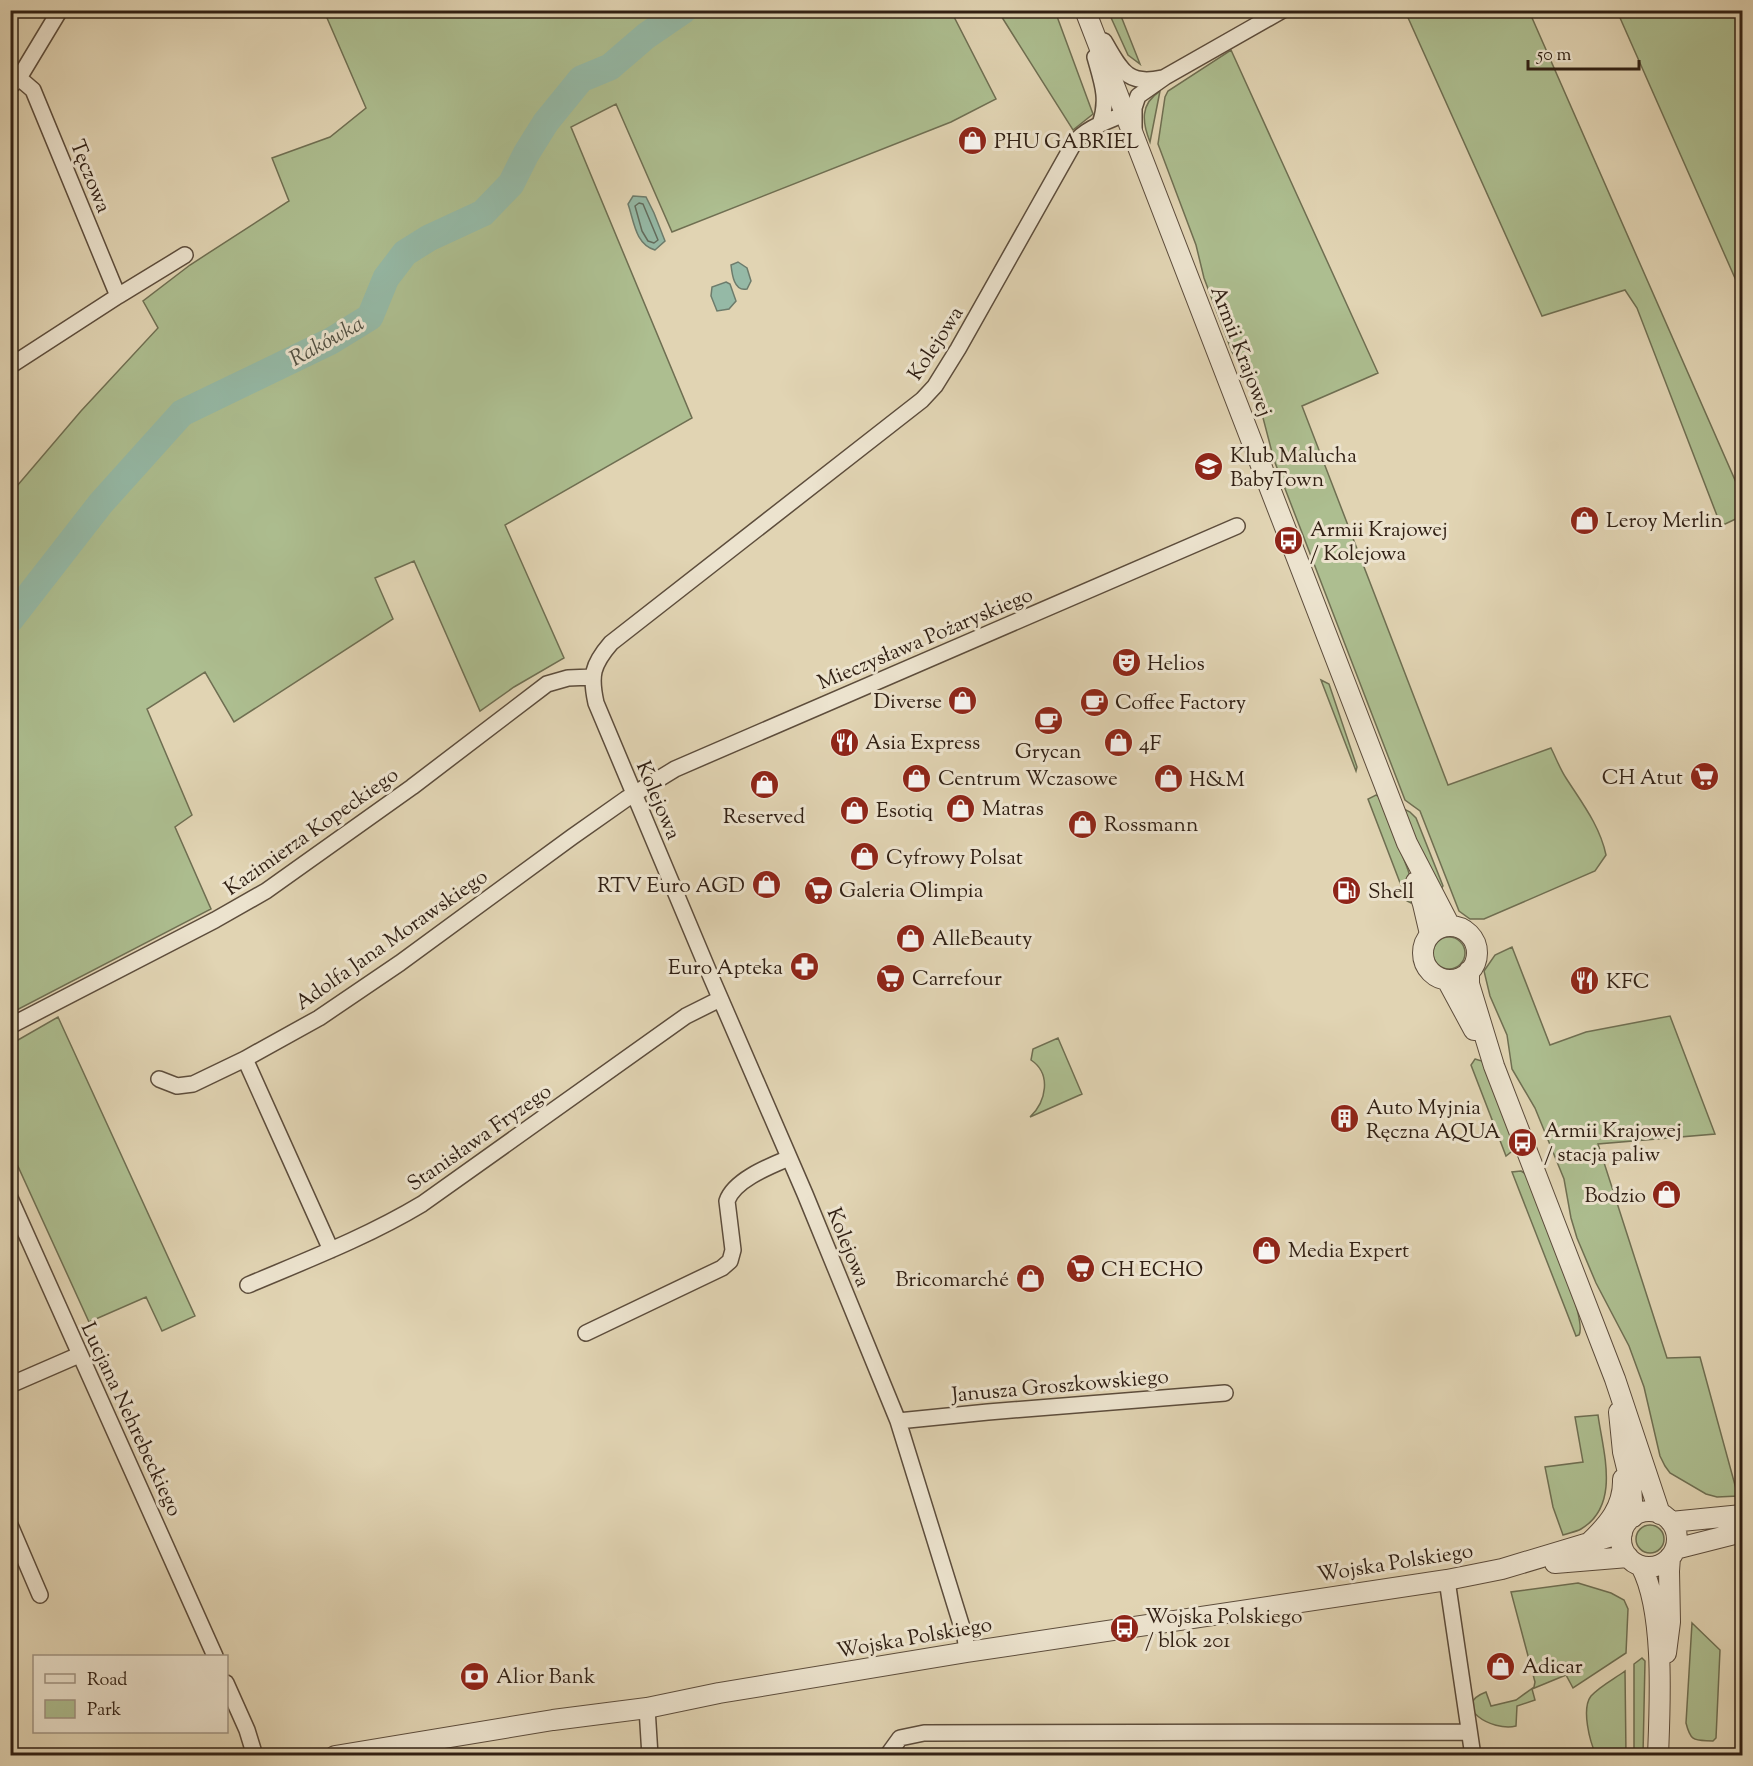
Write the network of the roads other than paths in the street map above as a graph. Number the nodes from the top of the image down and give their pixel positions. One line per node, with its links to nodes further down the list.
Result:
1 (60, 10): 5 (street)
2 (1085, 10): 4 (street); 6 (street, Armii Krajowej); 7 (street)
3 (1283, 10): 4 (street)
4 (1165, 77): 8 (street)
5 (15, 82): 10 (street, Tęczowa)
6 (1124, 114): 7 (street, Kolejowa); 8 (street, Armii Krajowej)
7 (1100, 124): 8 (street); 13 (street, Kolejowa)
8 (1135, 143): 15 (street, Armii Krajowej)
9 (185, 255): 10 (street)
10 (118, 296): 11 (street)
11 (10, 366)
12 (1237, 526): 14 (street, Mieczysława Pożaryskiego)
13 (592, 677): 14 (street, Kolejowa); 21 (street, Kazimierza Kopeckiego)
14 (634, 795): 20 (street, Kolejowa); 22 (street, Adolfa Jana Morawskiego)
15 (1407, 843): 16 (street); 17 (street)
16 (1450, 926): 17 (street); 18 (street)
17 (1430, 934): 19 (street)
18 (1469, 971): 19 (street); 23 (street)
19 (1447, 980): 23 (street)
20 (720, 999): 25 (street, Kolejowa); 27 (street, Stanisława Fryzego)
21 (10, 1026)
22 (246, 1059): 24 (street, Adolfa Jana Morawskiego); 27 (street)
23 (1494, 1066): 31 (street)
24 (159, 1079)
25 (789, 1158): 29 (street); 34 (street, Kolejowa)
26 (10, 1198): 30 (street, Lucjana Nehrebeckiego)
27 (331, 1250): 28 (street, Stanisława Fryzego)
28 (248, 1285)
29 (586, 1333)
30 (79, 1354): 32 (street); 52 (street, Lucjana Nehrebeckiego)
31 (1615, 1379): 35 (street); 36 (street)
32 (10, 1385)
33 (1225, 1393): 34 (street, Janusza Groszkowskiego)
34 (898, 1421): 51 (street, Kolejowa)
35 (1623, 1452): 38 (street); 45 (street)
36 (1650, 1480): 39 (street); 40 (street)
37 (1743, 1515): 40 (street)
38 (1633, 1517): 39 (street); 43 (street)
39 (1666, 1518): 40 (street); 46 (street)
40 (1705, 1519)
41 (10, 1524): 49 (street)
42 (1743, 1532): 44 (street)
43 (1622, 1533): 45 (street, Wojska Polskiego); 47 (street)
44 (1708, 1541): 46 (street); 50 (street)
45 (1594, 1551): 47 (street, Wojska Polskiego); 48 (street, Wojska Polskiego); 50 (street)
46 (1673, 1553): 47 (street); 50 (street)
47 (1634, 1562): 50 (street)
48 (1447, 1580): 51 (street, Wojska Polskiego); 55 (street)
49 (40, 1595)
50 (1660, 1596): 61 (street)
51 (967, 1652): 54 (street, Wojska Polskiego)
52 (215, 1655)
53 (228, 1687): 56 (street)
54 (647, 1708): 57 (street, Wojska Polskiego); 58 (street)
55 (1468, 1732): 59 (street); 60 (street)
56 (255, 1755)
57 (335, 1755)
58 (650, 1755)
59 (887, 1755)
60 (1473, 1755)
61 (1658, 1755)

